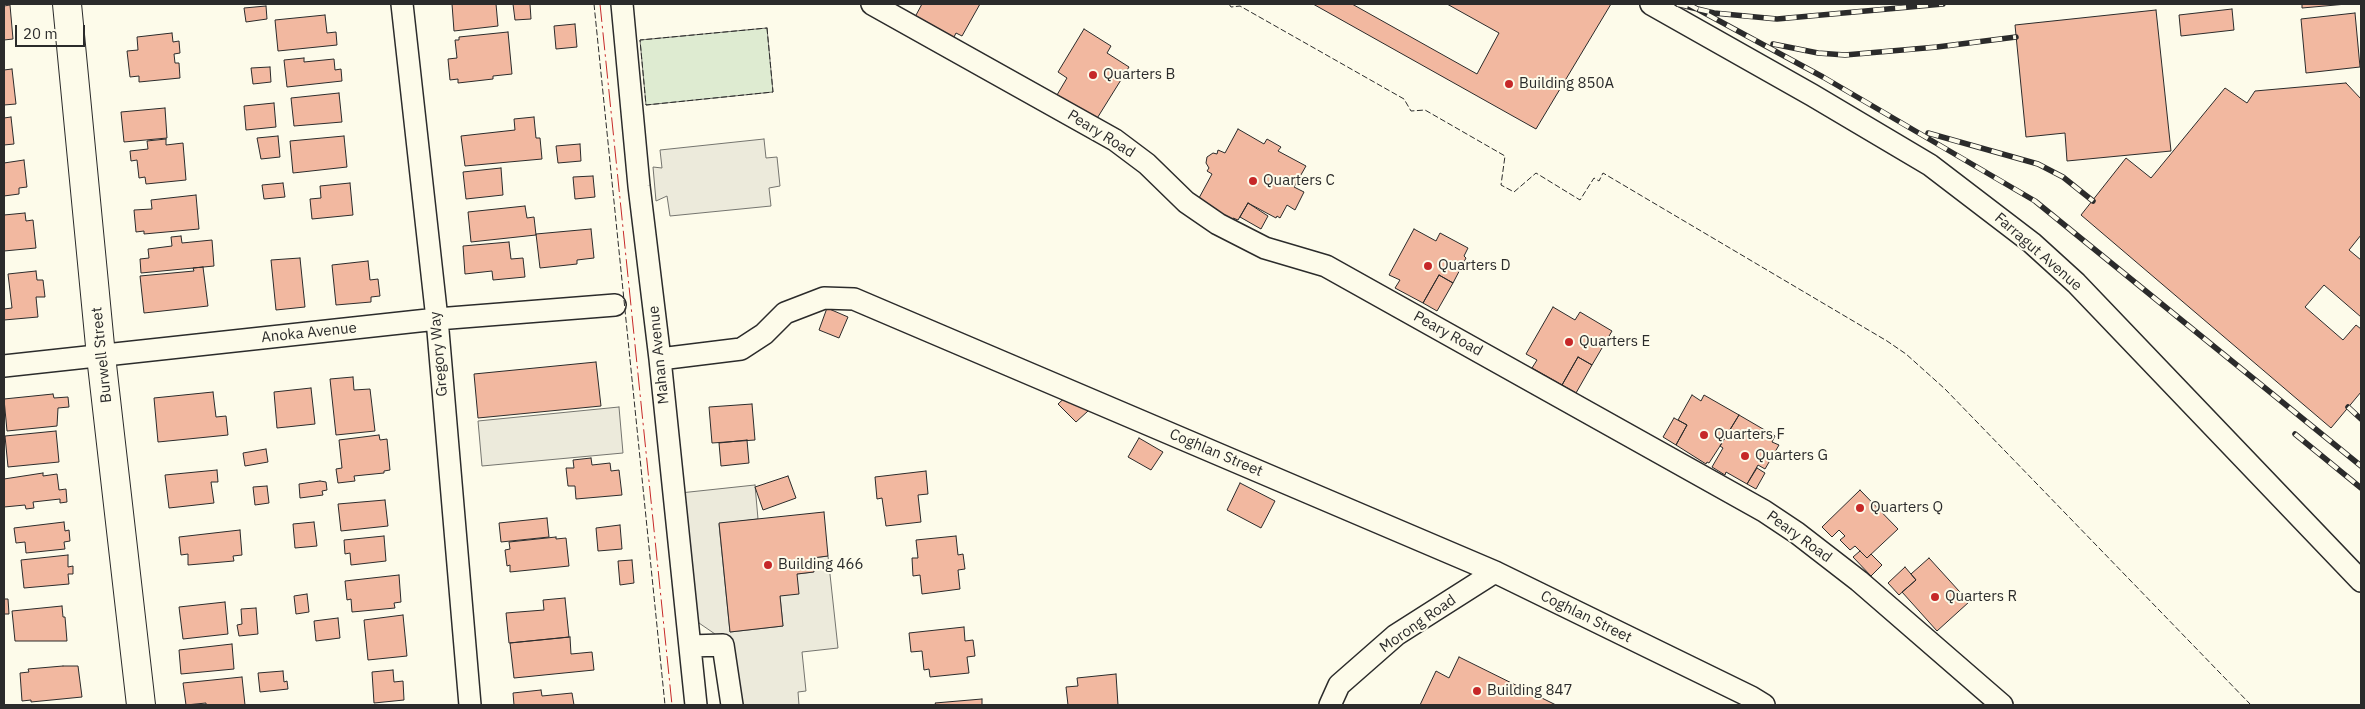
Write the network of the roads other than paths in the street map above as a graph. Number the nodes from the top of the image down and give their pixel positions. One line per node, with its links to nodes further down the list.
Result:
1 (67, 4): 8 (highway, Burwell Street)
2 (402, 4): 7 (street, Gregory Way)
3 (622, 4): 9 (street, Mahan Avenue)
4 (872, 4): 20 (street, Peary Road)
5 (1651, 4): 12 (street, Farragut Avenue)
6 (616, 305): 7 (street, Anoka Avenue)
7 (436, 319): 8 (street, Anoka Avenue); 15 (street, Gregory Way)
8 (101, 356): 10 (street, Anoka Avenue); 14 (highway, Burwell Street)
9 (660, 359): 11 (street, Coghlan Street); 13 (street, Mahan Avenue)
10 (4, 366)
11 (1495, 572): 18 (street, Morong Road); 19 (street, Coghlan Street)
12 (2361, 581)
13 (690, 646): 16 (street, Mahan Avenue); 17 (street)
14 (141, 705)
15 (470, 705)
16 (696, 705)
17 (732, 705)
18 (1330, 705)
19 (1764, 705)
20 (2002, 705)

